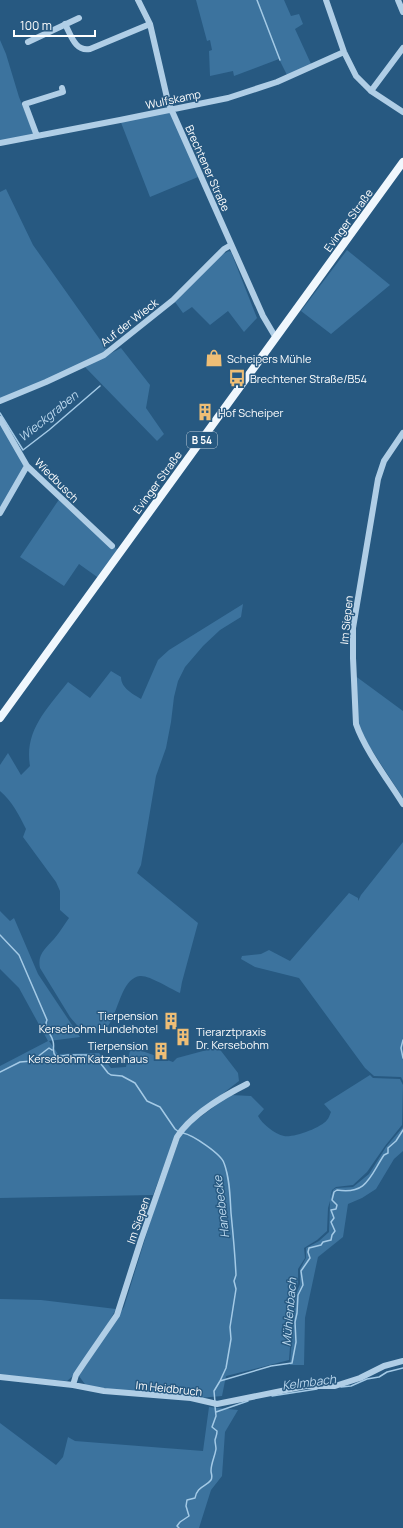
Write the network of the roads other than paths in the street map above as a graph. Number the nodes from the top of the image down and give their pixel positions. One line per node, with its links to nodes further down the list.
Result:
1 (138, 0): 7 (street, Brechtener Straße)
2 (326, 0): 10 (street)
3 (398, 0): 4 (street)
4 (403, 12)
5 (78, 18): 6 (street)
6 (65, 24): 7 (street); 8 (street)
7 (150, 24): 13 (street, Brechtener Straße)
8 (28, 42)
9 (403, 48): 12 (street)
10 (344, 52): 12 (street); 13 (street, Wulfskamp)
11 (62, 88): 15 (street)
12 (371, 91): 14 (street)
13 (171, 110): 15 (street, Wulfskamp); 18 (street, Brechtener Straße)
14 (403, 112)
15 (37, 136): 16 (street, Wulfskamp)
16 (0, 142)
17 (403, 162): 19 (main road, Evinger Straße / B 54)
18 (232, 244): 19 (street, Brechtener Straße); 20 (street, Auf der Wieck)
19 (276, 338): 26 (main road, Evinger Straße / B 54)
20 (0, 400)
21 (0, 419): 23 (street, Wiedbusch)
22 (403, 433): 27 (street, Im Siepen)
23 (27, 466): 24 (street); 25 (street, Wiedbusch)
24 (0, 513)
25 (112, 546)
26 (0, 718)
27 (403, 804)
28 (247, 1084): 31 (street, Im Siepen)
29 (403, 1361): 31 (street, Im Heidbruch)
30 (0, 1376): 31 (street, Im Heidbruch)
31 (72, 1385)

